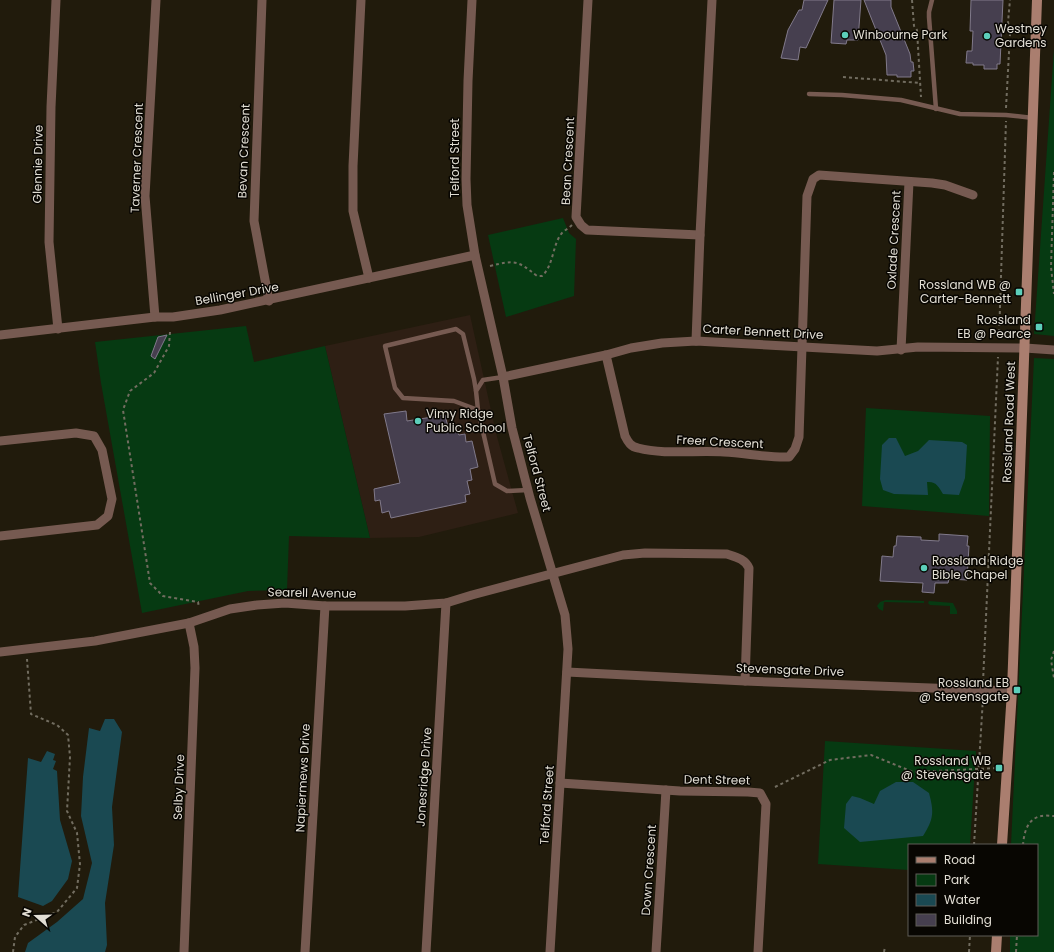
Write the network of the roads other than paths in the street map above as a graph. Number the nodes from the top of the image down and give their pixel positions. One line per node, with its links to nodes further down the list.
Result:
1 (56, 0): 20 (street, Glennie Drive)
2 (156, 0): 19 (street, Taverner Crescent)
3 (262, 0): 18 (street, Bevan Crescent)
4 (362, 0): 17 (street)
5 (472, 0): 16 (street, Telford Street)
6 (588, 0): 15 (street, Bean Crescent)
7 (712, 0): 15 (street)
8 (932, 0): 11 (lane)
9 (1037, 0): 12 (main road, Rossland Road West)
10 (809, 94): 11 (lane)
11 (936, 109): 12 (lane)
12 (1033, 118): 24 (main road, Rossland Road West)
13 (909, 182): 14 (street); 23 (street, Oxlade Crescent); 25 (street, Oxlade Crescent)
14 (973, 195)
15 (700, 235): 22 (street)
16 (475, 255): 17 (street, Bellinger Drive); 28 (street, Telford Street)
17 (369, 278): 18 (street, Bellinger Drive)
18 (269, 300): 19 (street, Bellinger Drive)
19 (156, 318): 20 (street, Bellinger Drive)
20 (58, 329): 21 (street, Bellinger Drive)
21 (0, 335)
22 (696, 341): 23 (street, Carter Bennett Drive); 27 (street, Carter Bennett Drive)
23 (803, 346): 25 (street, Carter Bennett Drive); 27 (street, Freer Crescent)
24 (1025, 348): 25 (street, Carter Bennett Drive); 26 (street, Carter Bennett Drive); 41 (main road, Rossland Road West)
25 (901, 350)
26 (1054, 350)
27 (606, 355): 28 (street, Carter Bennett Drive)
28 (503, 377): 29 (lane); 32 (street, Telford Street)
29 (476, 391): 30 (lane); 30 (lane)
30 (478, 410): 32 (lane)
31 (0, 441): 33 (street)
32 (528, 490): 34 (street, Telford Street)
33 (0, 536)
34 (554, 574): 35 (street, Searell Avenue); 39 (street, Telford Street); 40 (street, Searell Avenue)
35 (446, 603): 36 (street, Searell Avenue); 48 (street, Jonesridge Drive)
36 (325, 606): 37 (street, Searell Avenue); 47 (street, Napiermews Drive)
37 (189, 623): 38 (street, Searell Avenue); 46 (street, Selby Drive)
38 (0, 652)
39 (567, 672): 40 (street, Stevensgate Drive); 42 (street, Telford Street)
40 (745, 681): 41 (street, Stevensgate Drive)
41 (1012, 691): 44 (main road, Rossland Road West)
42 (560, 783): 43 (street, Dent Street); 49 (street, Telford Street)
43 (666, 790): 50 (street, Down Crescent); 51 (street, Dent Street)
44 (1002, 844)
45 (997, 936): 52 (main road)
46 (184, 952)
47 (305, 952)
48 (426, 952)
49 (550, 952)
50 (656, 952)
51 (758, 952)
52 (996, 952)

